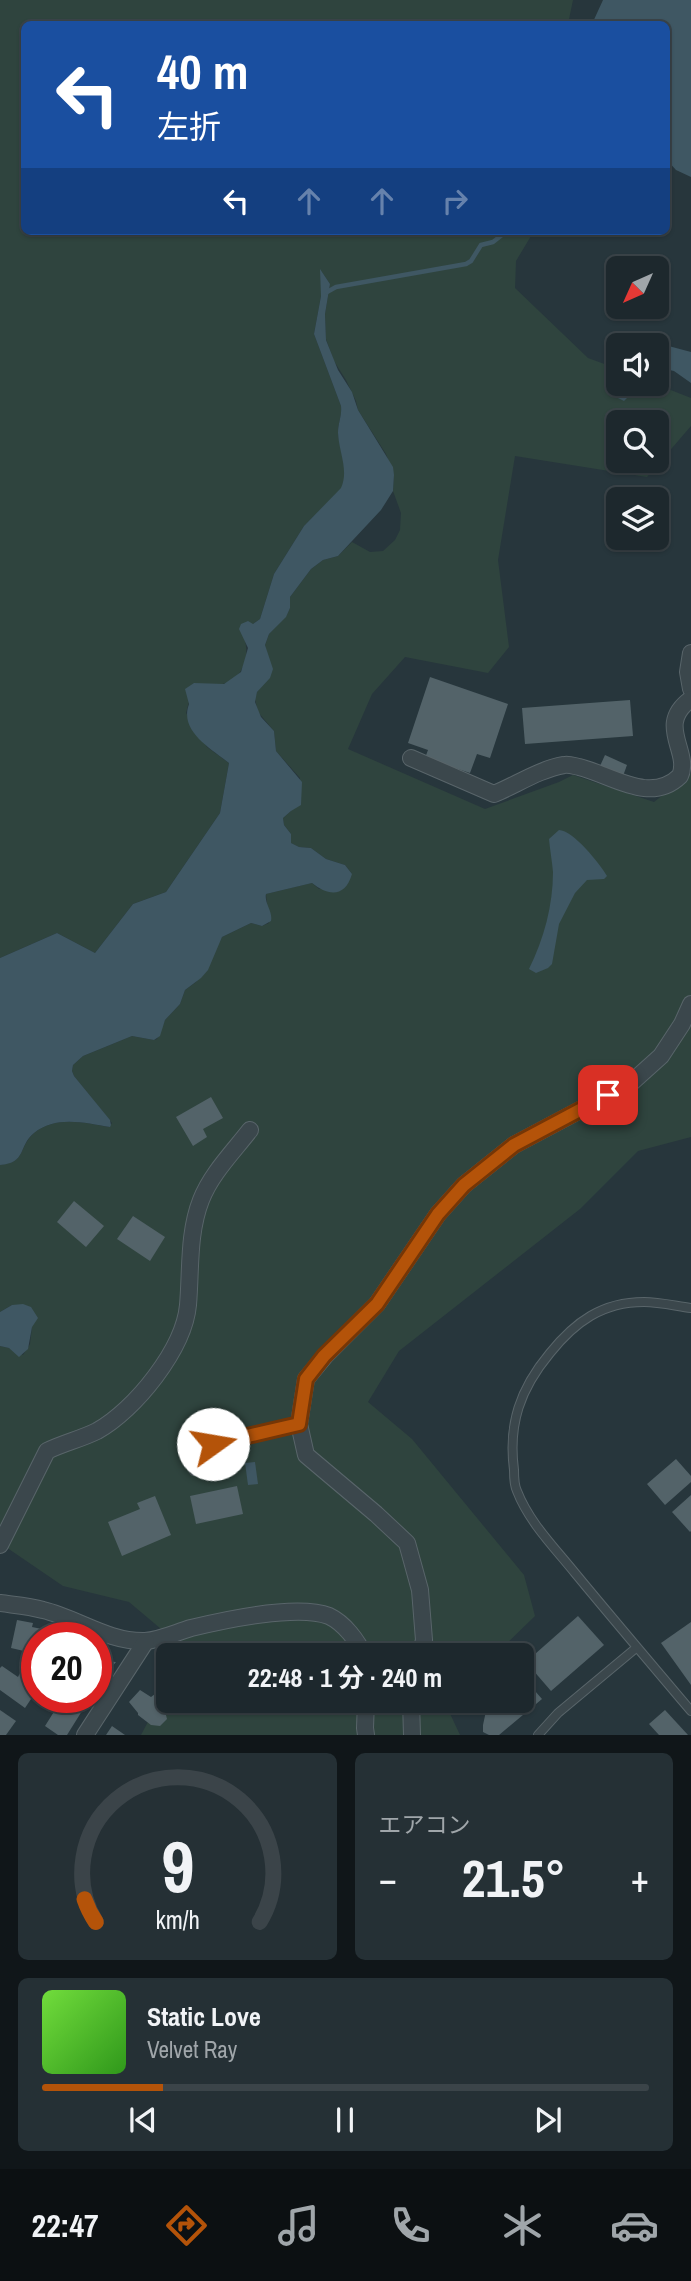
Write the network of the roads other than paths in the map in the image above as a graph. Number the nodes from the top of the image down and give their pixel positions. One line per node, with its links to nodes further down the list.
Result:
1 (691, 653): 2 (street)
2 (691, 690)
3 (691, 699): 4 (street)
4 (411, 758)
5 (691, 1004): 8 (street)
6 (250, 1130): 10 (street)
7 (691, 1308): 15 (lane)
8 (299, 1424): 9 (lane); 14 (street)
9 (194, 1471)
10 (0, 1545)
11 (0, 1604): 12 (street)
12 (146, 1641): 13 (street); 19 (street)
13 (357, 1643)
14 (423, 1643)
15 (636, 1648): 16 (lane); 22 (lane)
16 (691, 1711)
17 (366, 1713): 20 (street)
18 (411, 1713): 21 (street)
19 (85, 1735)
20 (366, 1735)
21 (412, 1735)
22 (538, 1735)

